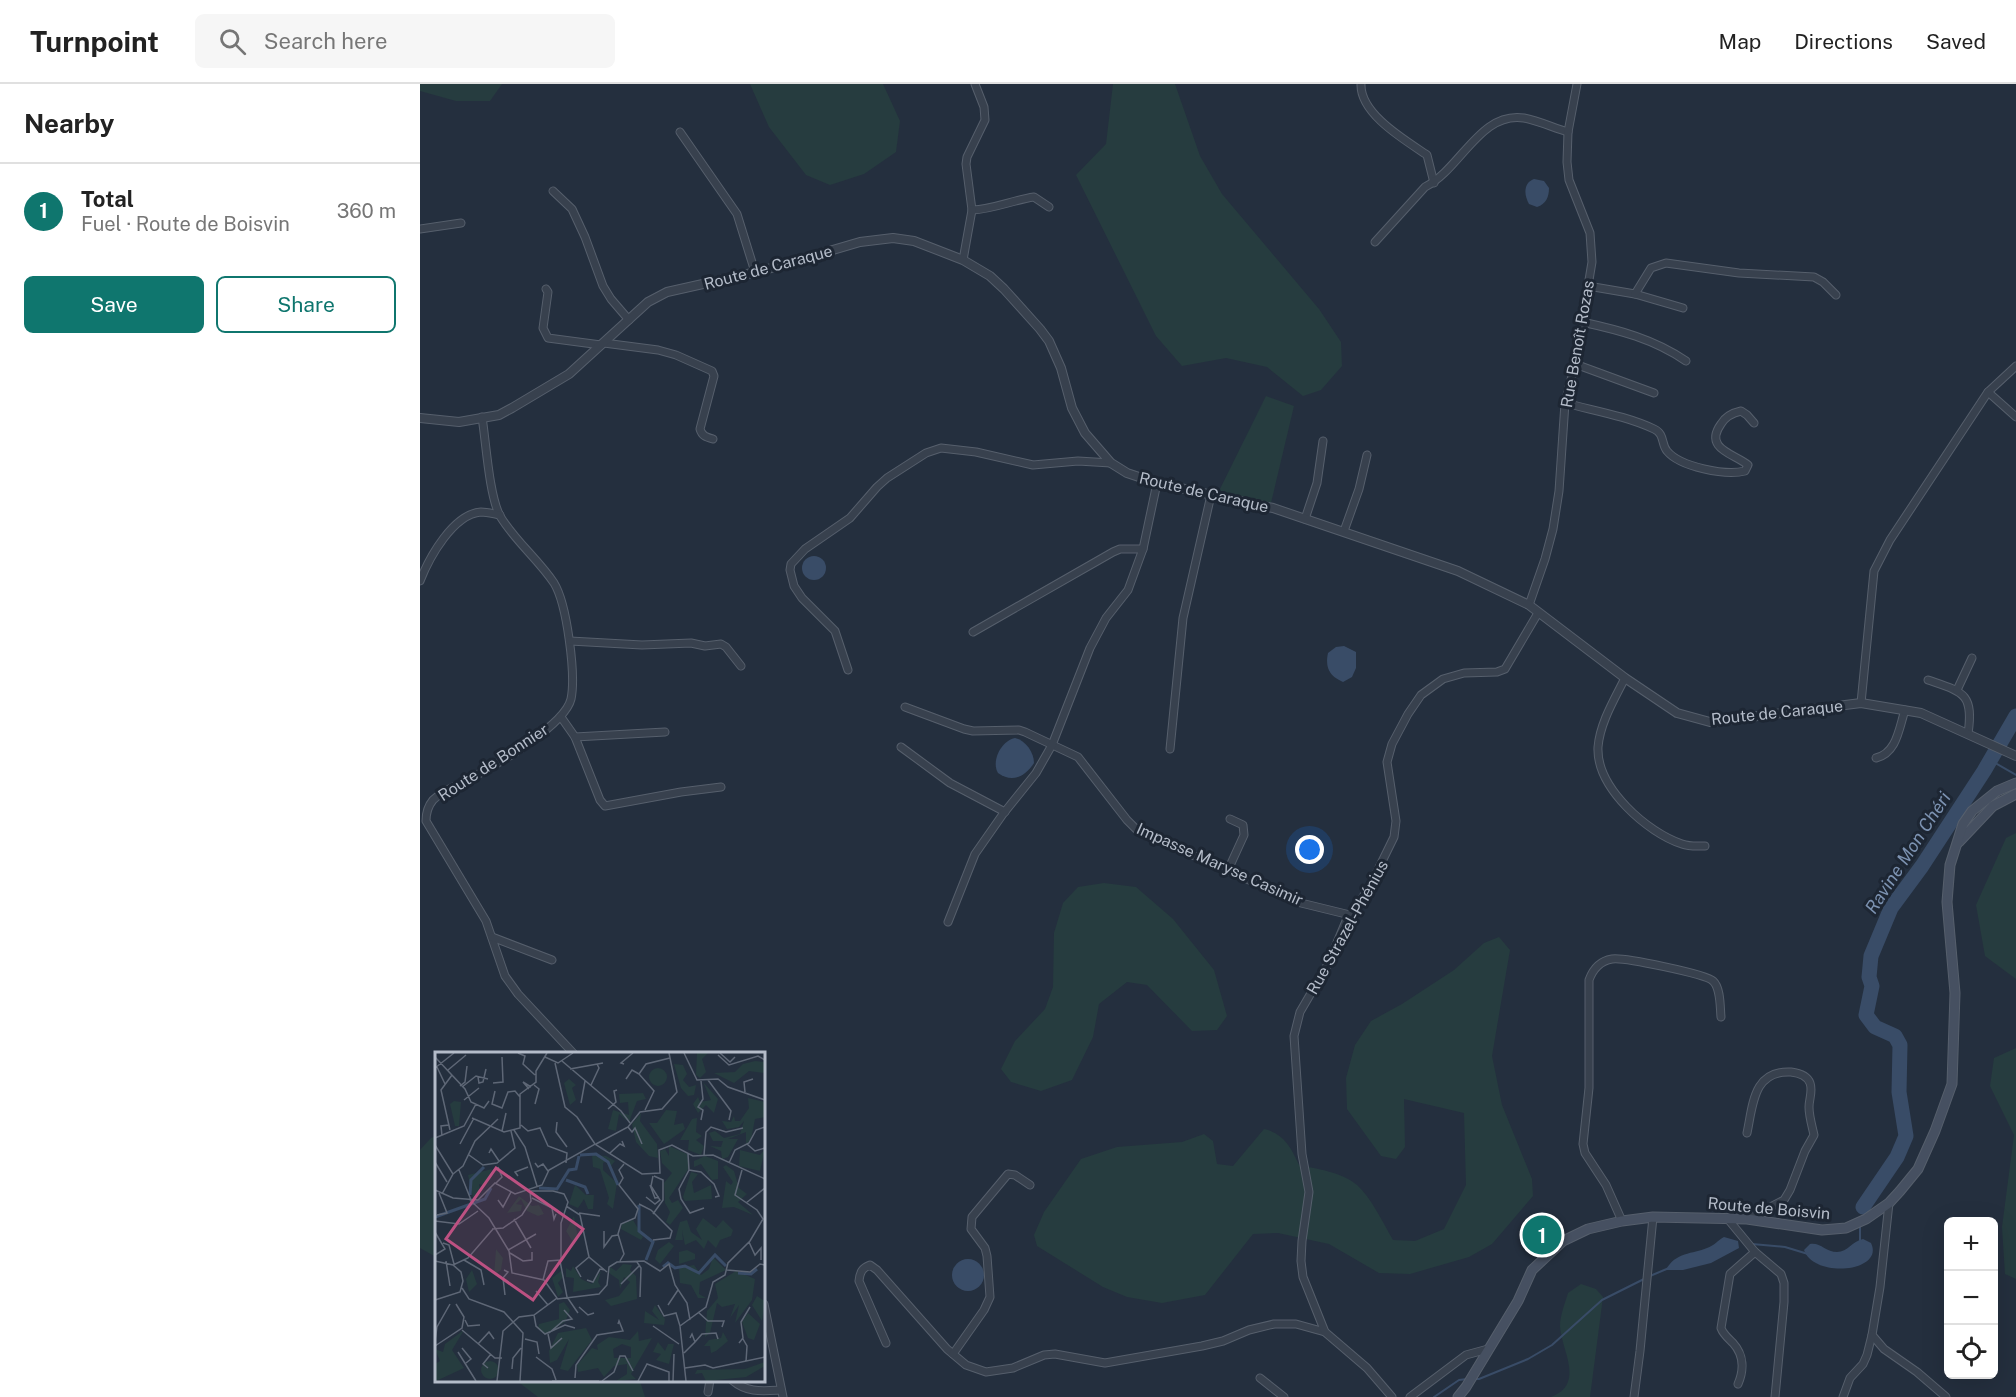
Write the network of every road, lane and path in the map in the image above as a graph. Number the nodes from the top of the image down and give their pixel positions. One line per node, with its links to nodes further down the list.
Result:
1 (975, 84): 9 (street)
2 (1360, 84): 6 (street)
3 (1577, 84): 5 (street, Rue Benoît Rozas)
4 (680, 132): 14 (street)
5 (1568, 132): 6 (street); 15 (street, Rue Benoît Rozas)
6 (1434, 183): 12 (street)
7 (553, 191): 20 (street)
8 (1049, 207): 9 (street)
9 (972, 210): 13 (street)
10 (461, 224): 11 (street)
11 (420, 229)
12 (1375, 242)
13 (963, 260): 14 (street, Route de Caraque); 36 (street, Route de Caraque)
14 (755, 272): 20 (street, Route de Caraque)
15 (1588, 286): 17 (street); 21 (street, Rue Benoît Rozas)
16 (546, 289): 22 (street)
17 (1635, 294): 18 (street); 19 (street)
18 (1836, 295)
19 (1683, 308)
20 (629, 320): 22 (street, Route de Caraque)
21 (1582, 322): 23 (street); 24 (street, Rue Benoît Rozas)
22 (603, 344): 30 (street, Route de Caraque); 33 (street)
23 (1686, 361)
24 (1575, 364): 27 (street); 28 (street, Rue Benoît Rozas)
25 (2016, 366): 26 (street)
26 (1988, 392): 31 (street); 54 (street)
27 (1654, 393)
28 (1565, 403): 32 (street); 44 (street, Rue Benoît Rozas)
29 (420, 417): 30 (street, Route de Caraque)
30 (482, 417): 39 (street, Route de Bonnier)
31 (2016, 417)
32 (1754, 423)
33 (713, 439)
34 (1323, 441): 40 (street)
35 (1367, 455): 41 (street)
36 (1111, 463): 37 (street, Route de Caraque); 50 (street)
37 (1157, 483): 38 (street, Route de Caraque); 42 (street)
38 (1210, 495): 40 (street, Route de Caraque); 63 (street)
39 (500, 515): 43 (street); 47 (street, Route de Bonnier)
40 (1305, 519): 41 (street, Route de Caraque)
41 (1344, 531): 44 (street, Route de Caraque)
42 (1143, 549): 46 (street); 61 (street)
43 (420, 582)
44 (1528, 605): 45 (street, Route de Caraque)
45 (1538, 613): 51 (street, Route de Caraque); 76 (street, Rue Strazel-Phénius)
46 (973, 632)
47 (570, 641): 49 (street); 57 (street, Route de Bonnier)
48 (1972, 658): 53 (street)
49 (741, 666)
50 (848, 670)
51 (1624, 678): 54 (street, Route de Caraque); 74 (street)
52 (1928, 680): 53 (street)
53 (1957, 690): 59 (street)
54 (1861, 703): 56 (street, Route de Caraque)
55 (906, 707): 61 (street, Impasse Maryse Casimir)
56 (1905, 710): 59 (street, Route de Caraque); 65 (street)
57 (561, 717): 60 (street); 70 (street, Route de Bonnier)
58 (665, 732): 60 (street)
59 (1968, 734): 64 (street, Route de Caraque)
60 (575, 736): 67 (street)
61 (1052, 745): 71 (street); 75 (street, Impasse Maryse Casimir)
62 (901, 747): 71 (street)
63 (1170, 750)
64 (2016, 756)
65 (1876, 758)
66 (2016, 783): 73 (main road, Route de Boisvin)
67 (721, 787)
68 (2016, 794): 73 (main road, Route de Boisvin)
69 (420, 803): 70 (street)
70 (430, 804): 78 (street, Route de Bonnier)
71 (1005, 812): 77 (street)
72 (1230, 819): 75 (street)
73 (1958, 843): 84 (main road, Route de Boisvin)
74 (1705, 846)
75 (1228, 870): 76 (street, Impasse Maryse Casimir)
76 (1350, 915): 91 (street, Rue Strazel-Phénius)
77 (948, 922)
78 (492, 937): 79 (street); 81 (street, Route de Bonnier)
79 (552, 960)
80 (1721, 1017): 88 (street)
81 (573, 1052)
82 (1747, 1133): 87 (street)
83 (1030, 1185): 95 (street)
84 (1889, 1203): 87 (main road, Route de Boisvin); 92 (street)
85 (1653, 1217): 86 (main road, Route de Boisvin); 88 (main road, Route de Boisvin); 106 (street)
86 (1727, 1218): 87 (main road, Route de Boisvin); 89 (street)
87 (1747, 1219)
88 (1622, 1221): 94 (main road, Route de Boisvin)
89 (1755, 1252): 99 (street); 107 (street)
90 (765, 1309): 101 (street)
91 (1325, 1332): 95 (street); 103 (street, Rue Strazel-Phénius)
92 (1872, 1335): 108 (street); 109 (street)
93 (886, 1343): 95 (street)
94 (1488, 1349): 104 (street); 105 (main road, Route de Boisvin)
95 (953, 1354)
96 (1260, 1378): 102 (street)
97 (710, 1382): 100 (street)
98 (735, 1382): 101 (street)
99 (1738, 1384)
100 (708, 1392)
101 (782, 1394)
102 (1284, 1397)
103 (1392, 1397)
104 (1410, 1397)
105 (1458, 1397)
106 (1634, 1397)
107 (1776, 1397)
108 (1843, 1397)
109 (1946, 1397)

